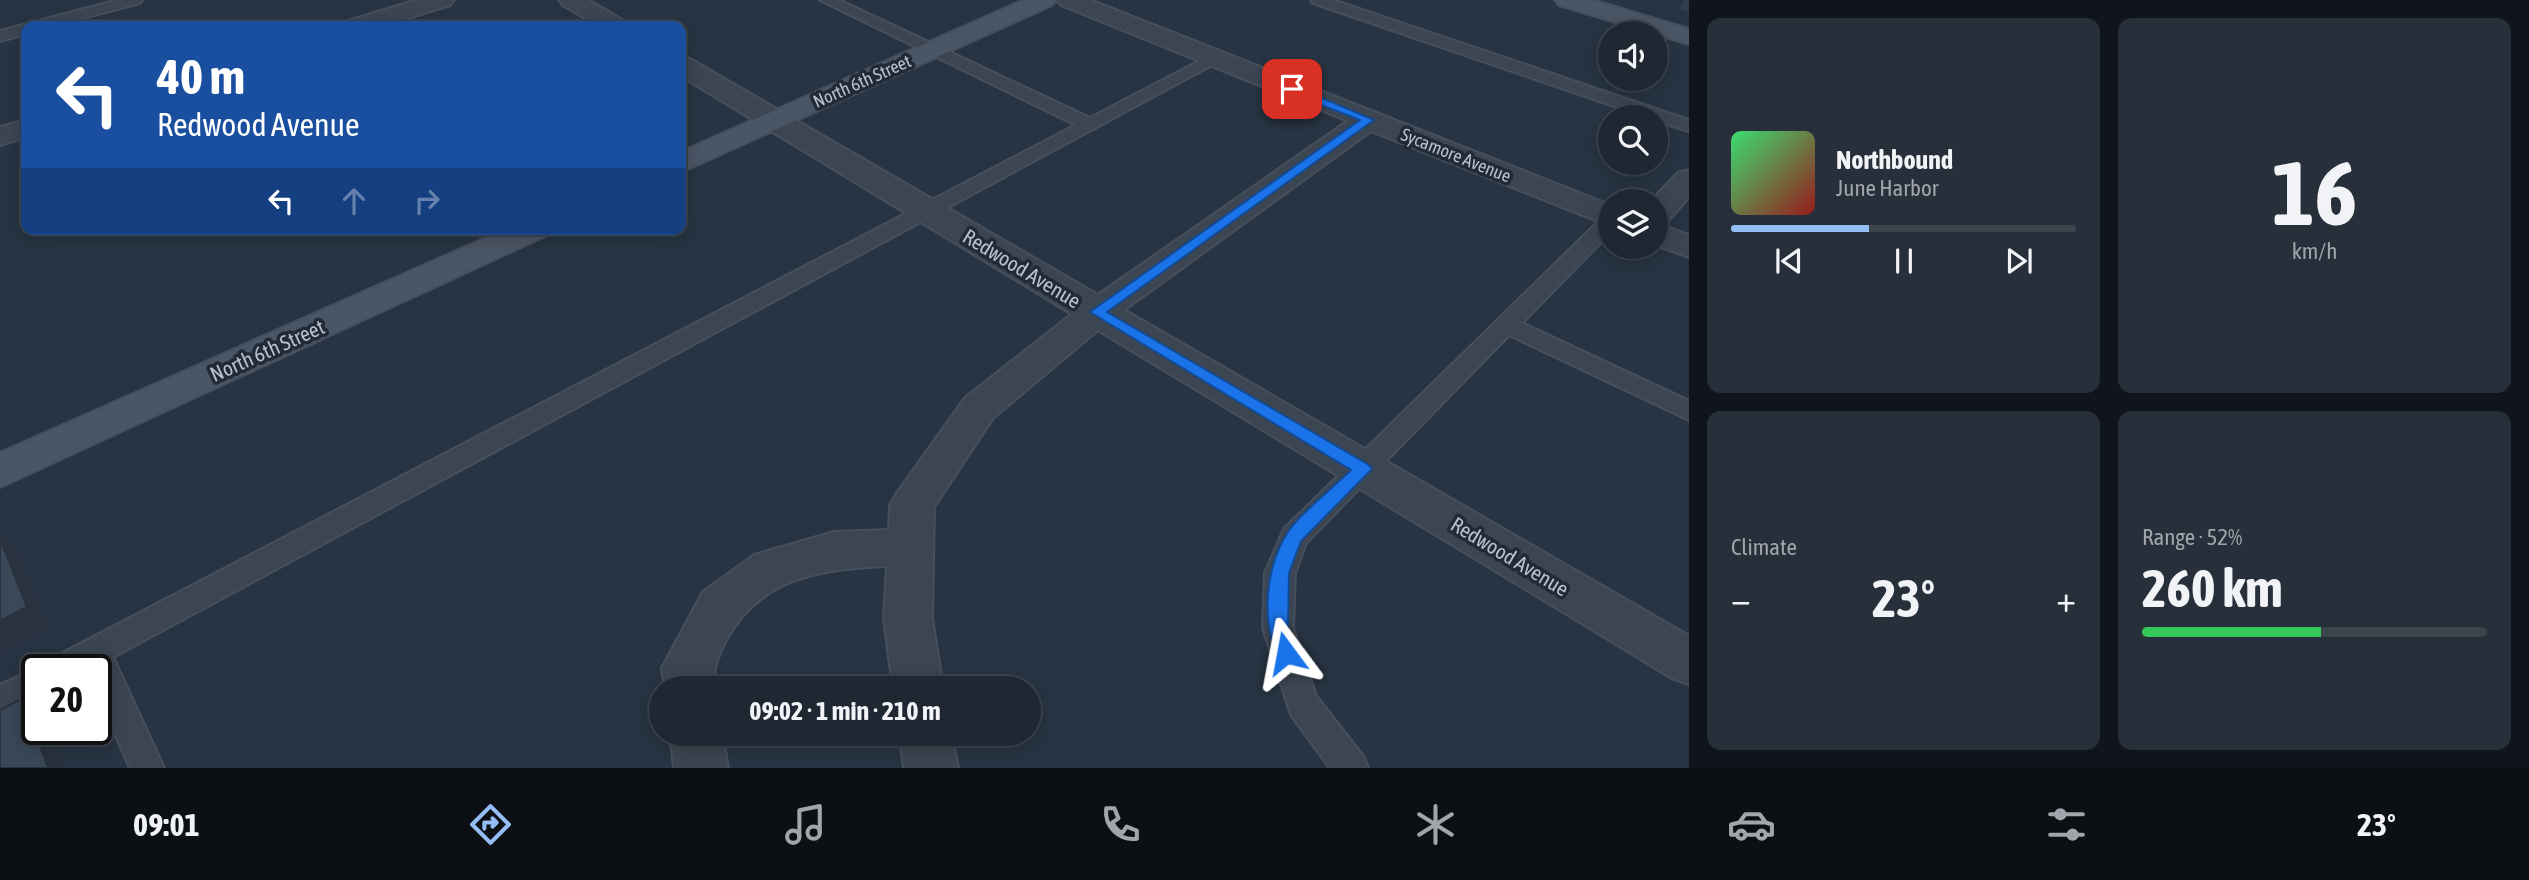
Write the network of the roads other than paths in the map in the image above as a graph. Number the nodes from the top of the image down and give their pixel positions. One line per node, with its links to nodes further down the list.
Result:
1 (135, 0): 9 (lane)
2 (442, 0): 10 (street)
3 (571, 0): 11 (street)
4 (827, 0): 15 (lane)
5 (1044, 0): 15 (street, North 6th Street)
6 (1069, 0): 16 (street, Sycamore Avenue)
7 (1318, 0): 21 (lane)
8 (1567, 0): 14 (street)
9 (55, 21)
10 (373, 21)
11 (607, 21)
12 (21, 30): 13 (lane)
13 (0, 36)
14 (1689, 37)
15 (933, 50): 19 (street, North 6th Street); 20 (lane)
16 (1216, 59): 18 (street, Sycamore Avenue); 20 (lane)
17 (686, 68): 19 (street, Redwood Avenue)
18 (1368, 120): 27 (street, Sycamore Avenue); 33 (street)
19 (773, 121): 24 (street, North 6th Street); 28 (street, Redwood Avenue)
20 (1091, 125): 28 (lane)
21 (1689, 126)
22 (21, 130): 23 (street)
23 (0, 136)
24 (686, 161)
25 (1689, 179): 26 (street)
26 (1668, 202)
27 (1598, 211)
28 (928, 212): 33 (street, Redwood Avenue); 39 (lane)
29 (1598, 233): 34 (lane)
30 (521, 235): 37 (street, North 6th Street)
31 (1668, 238): 32 (street)
32 (1689, 247)
33 (1097, 312): 36 (street, Redwood Avenue); 38 (street)
34 (1507, 325): 35 (lane); 36 (lane)
35 (1689, 411)
36 (1363, 469): 41 (street, Redwood Avenue); 51 (lane)
37 (0, 471)
38 (910, 547): 42 (street); 43 (street)
39 (95, 652): 40 (lane); 48 (lane)
40 (91, 654)
41 (1689, 662)
42 (688, 676)
43 (916, 676)
44 (21, 691): 45 (lane)
45 (0, 702)
46 (698, 746): 49 (street)
47 (927, 746): 50 (street)
48 (147, 768)
49 (701, 768)
50 (931, 768)
51 (1351, 768)

